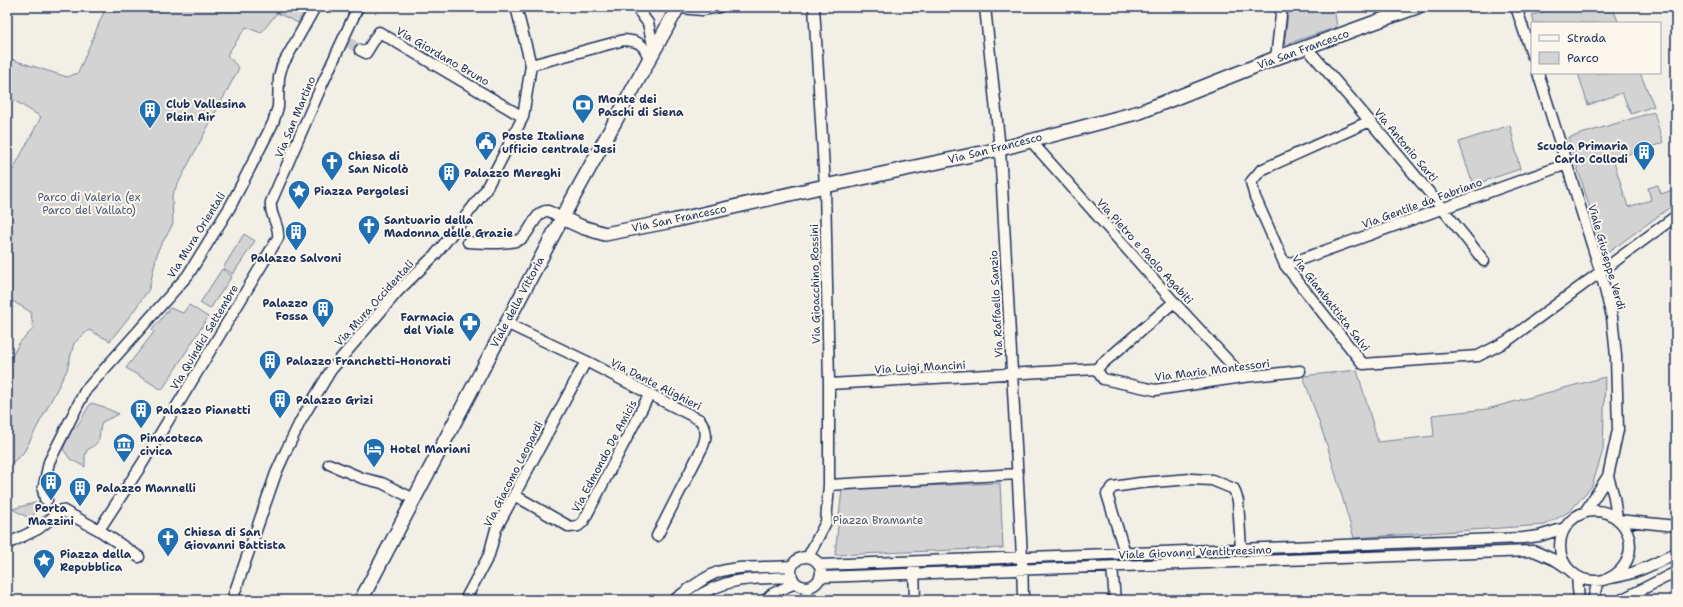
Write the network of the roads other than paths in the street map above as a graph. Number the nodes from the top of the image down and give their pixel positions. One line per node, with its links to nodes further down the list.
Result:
1 (315, 7): 48 (street, Via Mura Orientali)
2 (358, 7): 28 (street, Via San Martino)
3 (516, 7): 17 (street, Via Mura Occidentali)
4 (636, 7): 15 (street)
5 (675, 7): 6 (street); 15 (main road, Viale della Vittoria)
6 (719, 7)
7 (814, 7): 24 (street, Via Gioacchino Rossini)
8 (985, 7): 22 (street, Via Raffaello Sanzio)
9 (1282, 7): 16 (street)
10 (1417, 7): 12 (main road, Via San Francesco)
11 (1516, 7): 14 (street)
12 (1306, 47): 16 (main road, Via San Francesco); 20 (street, Via Antonio Sarti)
13 (360, 50): 19 (street, Via Giordano Bruno)
14 (1531, 52)
15 (652, 54): 17 (street); 27 (main road, Viale della Vittoria)
16 (1276, 58): 21 (main road, Via San Francesco)
17 (532, 65): 19 (street, Via Mura Occidentali)
18 (1538, 74): 23 (street, Viale Giuseppe Verdi)
19 (523, 117): 75 (street, Via Mura Occidentali)
20 (1370, 121): 25 (street, Via Antonio Sarti); 31 (street, Via Giambattista Salvi)
21 (1030, 140): 22 (main road, Via San Francesco); 33 (street, Via Pietro e Paolo Agabiti)
22 (1000, 149): 24 (main road, Via San Francesco); 38 (street, Via Raffaello Sanzio)
23 (1567, 164): 25 (street, Via Gentile da Fabriano); 32 (street, Viale Giuseppe Verdi)
24 (825, 186): 27 (main road, Via San Francesco); 40 (street, Via Gioacchino Rossini)
25 (1443, 209): 30 (street, Via Antonio Sarti); 31 (street, Via Gentile da Fabriano)
26 (1676, 216): 32 (street)
27 (562, 218): 29 (street); 34 (main road, Viale della Vittoria)
28 (278, 238): 53 (street, Via Quindici Settembre)
29 (468, 242)
30 (1484, 262)
31 (1285, 265): 32 (street, Via Giambattista Salvi)
32 (1600, 270): 44 (street, Viale Giuseppe Verdi)
33 (1174, 302): 36 (street); 39 (street, Via Pietro e Paolo Agabiti)
34 (506, 323): 35 (street, Via Dante Alighieri); 47 (main road, Viale della Vittoria)
35 (586, 362): 41 (street, Via Dante Alighieri); 46 (street, Via Giacomo Leopardi)
36 (1096, 370): 38 (street); 39 (street, Via Maria Montessori)
37 (1300, 371): 39 (street, Via Maria Montessori)
38 (1012, 373): 40 (street, Via Luigi Mancini); 43 (street, Via Raffaello Sanzio)
39 (1243, 377)
40 (829, 384): 45 (street, Via Gioacchino Rossini)
41 (649, 395): 46 (street, Via Edmondo De Amicis); 54 (street, Via Dante Alighieri)
42 (329, 464): 47 (street)
43 (1018, 474): 45 (street); 61 (street, Via Raffaello Sanzio)
44 (1608, 476): 49 (street, Viale Giuseppe Verdi); 50 (street, Viale Giuseppe Verdi)
45 (829, 485): 60 (street, Via Gioacchino Rossini)
46 (514, 495): 77 (street, Via Giacomo Leopardi)
47 (414, 499): 76 (main road, Viale della Vittoria)
48 (52, 503): 53 (street); 55 (street)
49 (1585, 512): 50 (street); 52 (street, Viale Giuseppe Verdi)
50 (1617, 519): 51 (street); 73 (street, Viale Giuseppe Verdi)
51 (1676, 526)
52 (1565, 528): 56 (street, Viale Giovanni Ventitreesimo); 66 (street)
53 (99, 530): 59 (street)
54 (657, 536)
55 (7, 544)
56 (1241, 549): 57 (street, Viale Giovanni Ventitreesimo); 57 (street)
57 (1125, 553): 61 (street, Viale Giovanni Ventitreesimo)
58 (1676, 553): 73 (street)
59 (139, 557)
60 (808, 557): 63 (street); 64 (street)
61 (1022, 557): 62 (street, Viale Giovanni Ventitreesimo); 67 (street, Via Raffaello Sanzio)
62 (913, 562): 63 (street, Viale Giovanni Ventitreesimo); 69 (street)
63 (820, 565): 71 (street)
64 (792, 566): 72 (street); 78 (street)
65 (1112, 567): 66 (street, Viale Giovanni Ventitreesimo); 67 (street, Viale Giovanni Ventitreesimo); 84 (street)
66 (1566, 567): 70 (street)
67 (1022, 570): 69 (street, Viale Giovanni Ventitreesimo); 83 (street, Via Raffaello Sanzio)
68 (1676, 572): 87 (street)
69 (914, 574): 71 (street, Viale Giovanni Ventitreesimo); 82 (street)
70 (1577, 576): 73 (street); 85 (street)
71 (821, 578): 74 (street)
72 (793, 580): 74 (street); 79 (street); 80 (street)
73 (1603, 580): 86 (street)
74 (808, 588): 81 (street)
75 (232, 600)
76 (360, 600)
77 (465, 600)
78 (674, 600)
79 (692, 600)
80 (766, 600)
81 (806, 600)
82 (915, 600)
83 (1022, 600)
84 (1115, 600)
85 (1579, 600)
86 (1592, 600)
87 (1620, 600)

